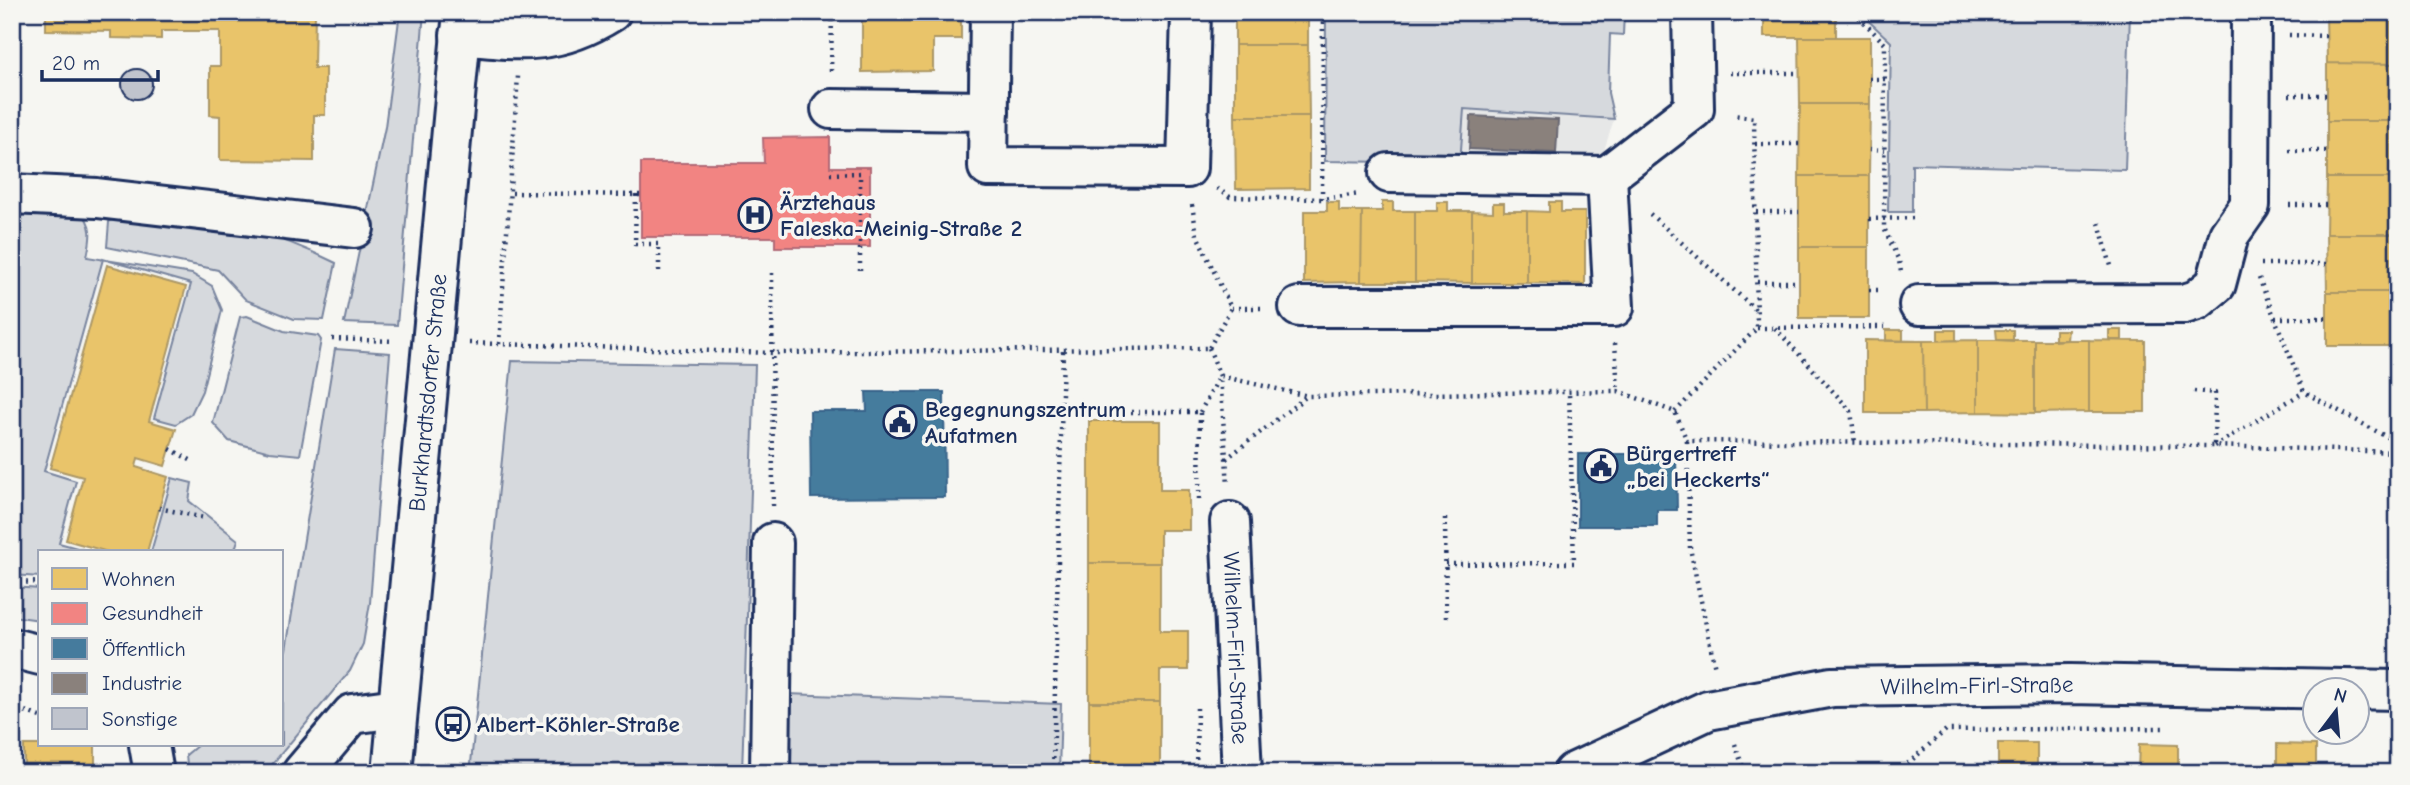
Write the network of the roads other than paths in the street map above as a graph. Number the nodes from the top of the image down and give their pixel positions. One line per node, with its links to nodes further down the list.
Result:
1 (611, 12): 6 (street)
2 (990, 12): 8 (street)
3 (1191, 12): 8 (street)
4 (1692, 12): 10 (street)
5 (2251, 12): 13 (street)
6 (462, 23): 20 (street, Burkhardtsdorfer Straße)
7 (831, 109): 8 (street)
8 (989, 111)
9 (1389, 173): 10 (street)
10 (1607, 176): 14 (street)
11 (12, 194): 12 (street)
12 (354, 228)
13 (1910, 293)
14 (1299, 307)
15 (1219, 509): 26 (street, Wilhelm-Firl-Straße)
16 (773, 543): 25 (street)
17 (12, 648): 18 (street)
18 (38, 654)
19 (2398, 690): 27 (street, Wilhelm-Firl-Straße)
20 (397, 708): 23 (street); 24 (street, Burkhardtsdorfer Straße)
21 (149, 746): 22 (street)
22 (155, 773)
23 (302, 773)
24 (393, 773)
25 (770, 773)
26 (1242, 773)
27 (1573, 773)

